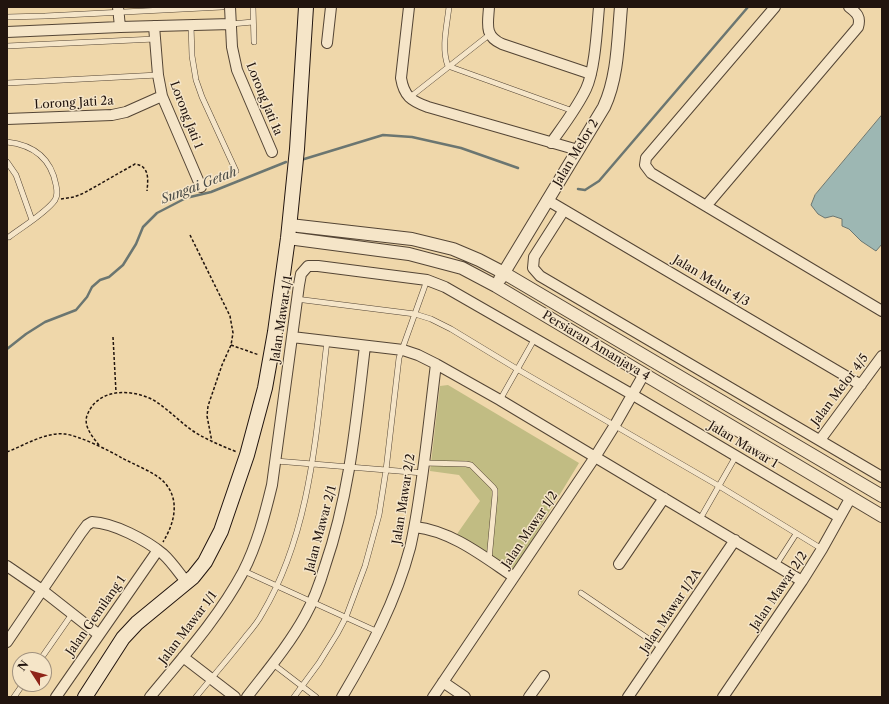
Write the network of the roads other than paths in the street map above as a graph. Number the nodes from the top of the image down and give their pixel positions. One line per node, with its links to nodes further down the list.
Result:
1 (222, 7): 13 (lane)
2 (230, 7): 16 (street, Lorong Jati 1a)
3 (252, 7): 15 (lane)
4 (306, 7): 45 (main road)
5 (331, 7): 24 (street)
6 (409, 7): 31 (street)
7 (449, 7): 26 (lane)
8 (489, 7): 21 (street)
9 (599, 7): 27 (street)
10 (621, 7): 36 (street, Jalan Melor 2)
11 (775, 7): 42 (street)
12 (849, 7): 42 (street)
13 (119, 9): 14 (lane); 19 (street)
14 (7, 17)
15 (253, 22): 16 (lane); 23 (lane)
16 (230, 24): 17 (street); 37 (street, Lorong Jati 1a)
17 (191, 25): 18 (street); 39 (lane)
18 (154, 26): 19 (street); 22 (street, Lorong Jati 1)
19 (120, 27): 20 (street)
20 (7, 32)
21 (490, 35): 26 (lane); 27 (street)
22 (155, 39): 25 (lane); 28 (street, Lorong Jati 1)
23 (254, 42)
24 (327, 43)
25 (7, 46)
26 (448, 66): 31 (lane); 32 (lane)
27 (591, 74): 32 (street)
28 (158, 75): 29 (lane); 30 (street, Lorong Jati 1)
29 (7, 83)
30 (162, 96): 33 (street, Lorong Jati 2a); 40 (street, Lorong Jati 1)
31 (409, 98): 35 (street)
32 (573, 111): 35 (street)
33 (7, 119)
34 (7, 142): 44 (lane)
35 (551, 143): 36 (street)
36 (578, 150): 41 (street, Jalan Melor 2)
37 (272, 152)
38 (8, 165): 44 (lane)
39 (236, 170)
40 (201, 187)
41 (547, 200): 43 (street, Jalan Melur 4/3); 47 (street, Jalan Melor 2)
42 (706, 206): 51 (street)
43 (564, 210): 62 (street, Jalan Melur 4/3); 66 (street)
44 (32, 220): 46 (lane)
45 (289, 231): 47 (street, Persiaran Amanjaya 4); 49 (street, Persiaran Amanjaya 4); 94 (main road)
46 (9, 237)
47 (504, 273): 49 (street, Jalan Melor 2); 76 (street, Persiaran Amanjaya 4)
48 (427, 280): 50 (street, Jalan Mawar 1/1); 52 (lane); 54 (street, Jalan Mawar 1/1)
49 (496, 286): 61 (street, Persiaran Amanjaya 4)
50 (296, 299): 52 (lane); 53 (street, Jalan Mawar 1/1)
51 (882, 311)
52 (415, 314): 57 (lane); 60 (lane)
53 (292, 337): 55 (street); 69 (street, Jalan Mawar 1/1)
54 (535, 338): 60 (lane); 63 (street, Jalan Mawar 1/1)
55 (327, 341): 56 (street); 70 (lane)
56 (364, 346): 57 (street); 71 (street, Jalan Mawar 2/1)
57 (402, 350): 59 (street); 73 (lane)
58 (882, 356): 62 (street, Jalan Melor 4/5)
59 (436, 364): 64 (street); 72 (street, Jalan Mawar 2/2)
60 (517, 369): 64 (lane); 65 (lane)
61 (644, 374): 63 (street, Jalan Mawar 1/2); 77 (street, Persiaran Amanjaya 4)
62 (861, 385): 66 (street, Jalan Melor 4/5)
63 (633, 395): 65 (street, Jalan Mawar 1/2); 67 (street, Jalan Mawar 1)
64 (500, 400): 68 (street)
65 (616, 426): 68 (street, Jalan Mawar 1/2); 75 (lane)
66 (820, 440): 74 (street)
67 (736, 456): 75 (lane); 80 (street, Jalan Mawar 1)
68 (595, 457): 78 (street); 92 (street, Jalan Mawar 1/2)
69 (276, 461): 70 (lane); 91 (street, Jalan Mawar 1/1)
70 (312, 464): 71 (lane); 95 (lane)
71 (350, 468): 73 (lane); 98 (street, Jalan Mawar 2/1)
72 (423, 468): 73 (lane); 82 (street, Jalan Mawar 2/2); 87 (lane)
73 (386, 470): 100 (lane)
74 (882, 476)
75 (719, 486): 81 (lane); 83 (lane)
76 (882, 496)
77 (851, 497): 79 (street, Persiaran Amanjaya 4); 80 (street, Jalan Mawar 2/2)
78 (664, 498): 81 (street); 88 (street)
79 (882, 516)
80 (839, 517): 85 (street, Jalan Mawar 2/2)
81 (700, 519): 84 (street)
82 (415, 527): 87 (street); 101 (street, Jalan Mawar 2/2)
83 (796, 534): 85 (lane); 89 (lane)
84 (735, 540): 89 (street); 104 (street, Jalan Mawar 1/2A)
85 (822, 549): 93 (street, Jalan Mawar 2/2)
86 (158, 550): 94 (street); 96 (street); 102 (street, Jalan Gemilang 1)
87 (489, 560): 92 (street)
88 (619, 564)
89 (776, 565): 93 (street)
90 (9, 570): 96 (street)
91 (244, 571): 95 (lane); 106 (street, Jalan Mawar 1/1)
92 (514, 577): 110 (street, Jalan Mawar 1/2)
93 (802, 581): 125 (street, Jalan Mawar 2/2)
94 (187, 583): 113 (main road)
95 (277, 586): 98 (lane); 109 (lane)
96 (42, 590): 99 (street); 103 (street)
97 (581, 593): 104 (lane)
98 (313, 602): 100 (lane); 107 (street, Jalan Mawar 2/1)
99 (72, 614): 102 (street); 105 (lane)
100 (346, 617): 101 (lane); 111 (lane)
101 (378, 632): 120 (street, Jalan Mawar 2/2)
102 (98, 634): 112 (street, Jalan Gemilang 1)
103 (7, 642)
104 (662, 648): 124 (street, Jalan Mawar 1/2A)
105 (46, 652)
106 (184, 657): 109 (street); 114 (street, Jalan Mawar 1/1)
107 (273, 664): 111 (lane); 117 (street, Jalan Mawar 2/1)
108 (544, 676): 123 (street)
109 (212, 679): 115 (lane); 116 (street)
110 (443, 682): 121 (street, Jalan Mawar 1/2); 122 (street)
111 (302, 687): 118 (lane); 119 (lane)
112 (56, 697)
113 (85, 697)
114 (150, 697)
115 (196, 697)
116 (235, 697)
117 (247, 697)
118 (294, 697)
119 (316, 697)
120 (342, 697)
121 (433, 697)
122 (464, 697)
123 (529, 697)
124 (628, 697)
125 (723, 697)

